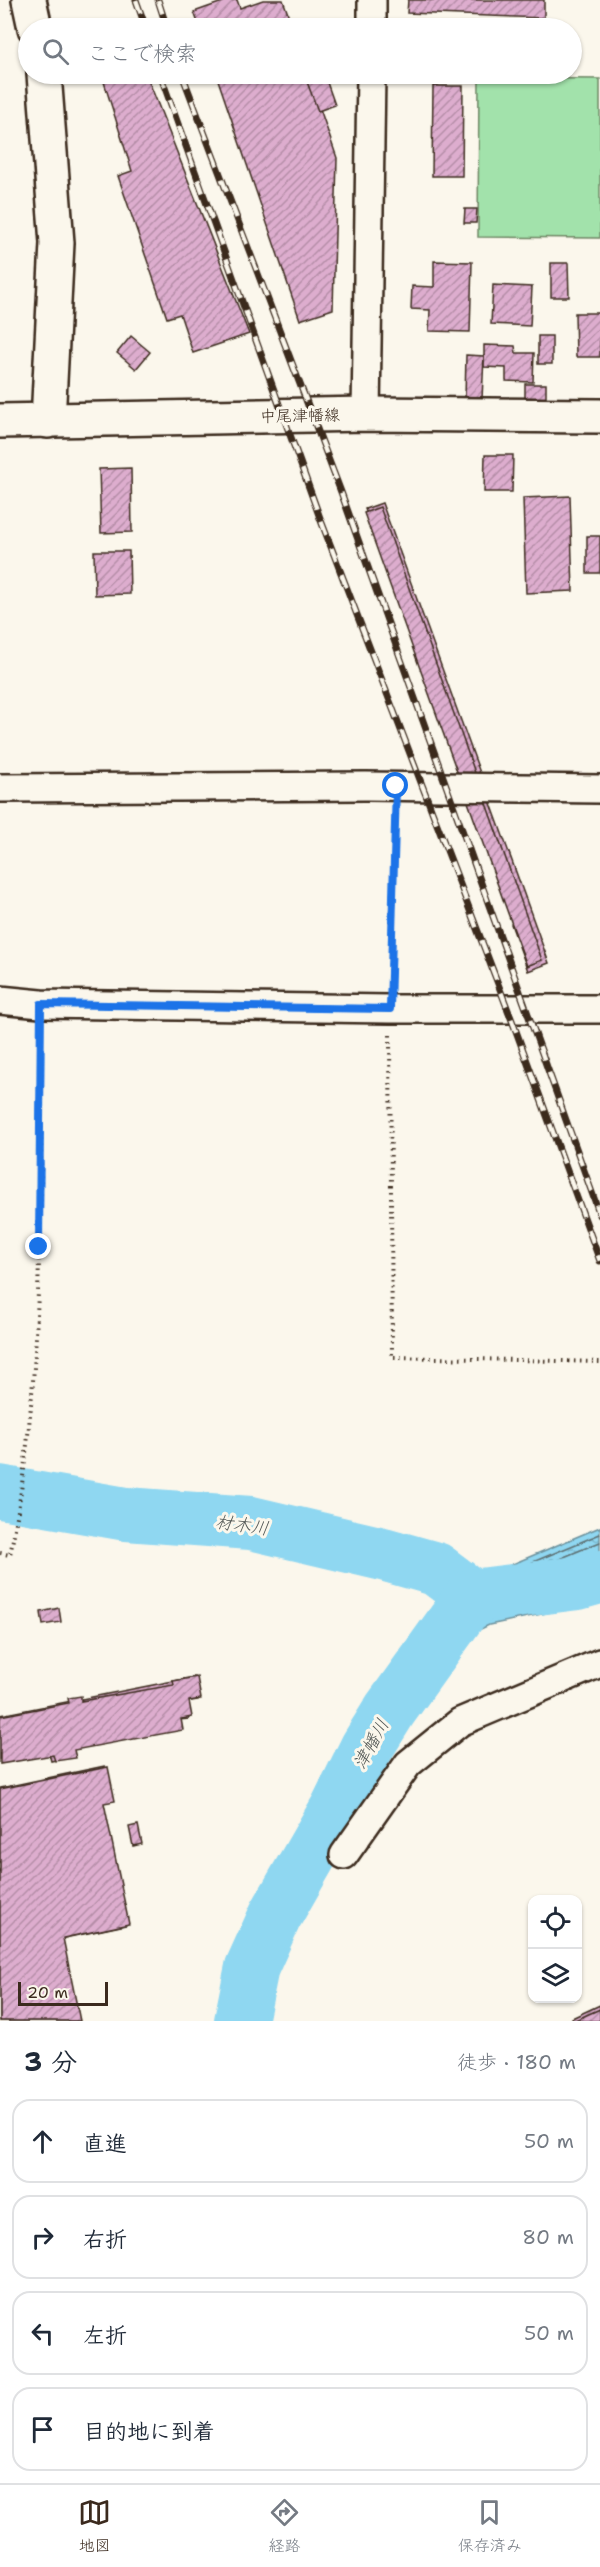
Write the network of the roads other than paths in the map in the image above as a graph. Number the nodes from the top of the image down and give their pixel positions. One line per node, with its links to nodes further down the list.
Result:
1 (29, 0): 3 (main road)
2 (372, 0): 4 (street)
3 (33, 18)
4 (372, 18)
5 (45, 84): 10 (main road)
6 (371, 84): 7 (street)
7 (366, 414): 8 (main road, 中尾津幡線); 10 (main road, 中尾津幡線)
8 (600, 416)
9 (0, 421): 10 (main road, 中尾津幡線)
10 (48, 421)
11 (0, 788): 12 (street)
12 (600, 789)
13 (0, 1000): 14 (street)
14 (600, 1009)
15 (600, 1663): 16 (street)
16 (344, 1855)

